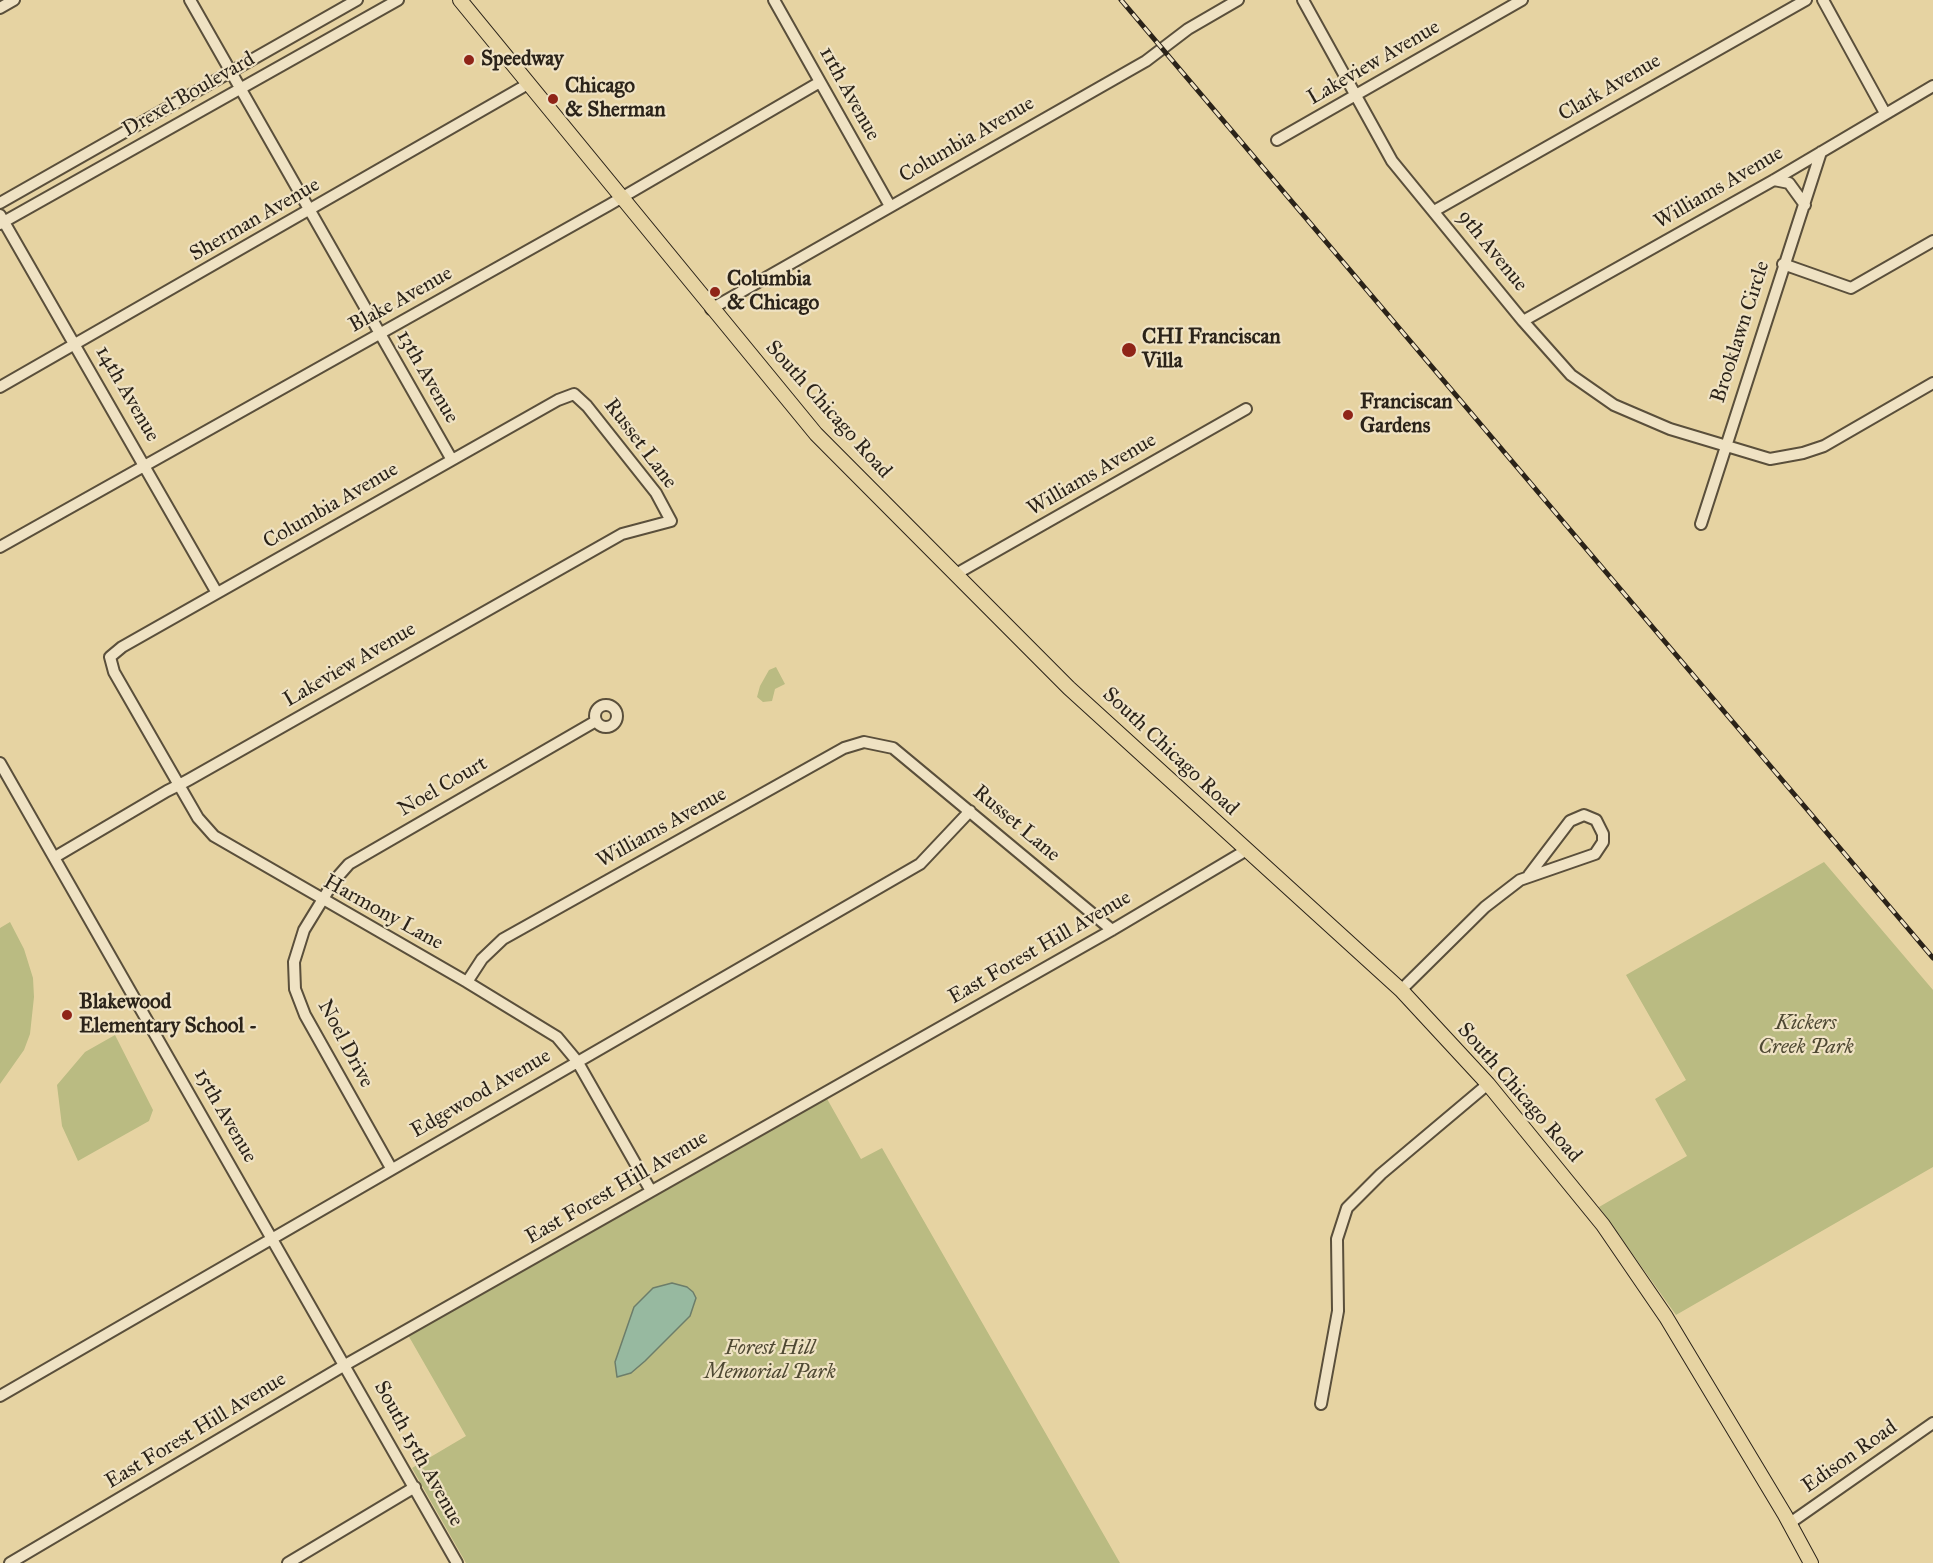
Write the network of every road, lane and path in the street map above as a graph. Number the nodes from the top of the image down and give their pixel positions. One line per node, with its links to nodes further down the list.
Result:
1 (14, 0): 12 (street)
2 (190, 0): 13 (street, 13th Avenue)
3 (357, 0): 13 (street, Drexel Boulevard)
4 (398, 0): 17 (street, Drexel Boulevard)
5 (460, 0): 15 (main road, South Chicago Road)
6 (774, 0): 14 (street, 11th Avenue)
7 (1238, 0): 26 (street, Columbia Avenue)
8 (1304, 0): 18 (street, 9th Avenue)
9 (1522, 0): 18 (street, Lakeview Avenue)
10 (1806, 0): 28 (street, Clark Avenue)
11 (1823, 0): 19 (street)
12 (0, 8)
13 (230, 72): 17 (street, 13th Avenue); 24 (street, Drexel Boulevard)
14 (820, 82): 23 (street, Blake Avenue); 26 (street, 11th Avenue)
15 (528, 84): 23 (main road, South Chicago Road); 27 (street, Sherman Avenue)
16 (1933, 86): 19 (street, Williams Avenue)
17 (239, 88): 27 (street, 13th Avenue); 29 (street, Drexel Boulevard)
18 (1356, 96): 20 (street, Lakeview Avenue); 28 (street, 9th Avenue)
19 (1886, 113): 21 (street, Williams Avenue)
20 (1276, 140)
21 (1821, 152): 22 (street, Williams Avenue); 25 (street, Brooklawn Circle)
22 (1774, 180): 25 (street); 33 (street, Williams Avenue)
23 (621, 198): 32 (main road, South Chicago Road); 34 (street, Blake Avenue)
24 (0, 203)
25 (1805, 205): 31 (street, Brooklawn Circle)
26 (890, 206): 32 (street, Columbia Avenue)
27 (310, 211): 34 (street, 13th Avenue); 35 (street, Sherman Avenue)
28 (1434, 211): 33 (street, 9th Avenue)
29 (1, 220): 35 (street, 14th Avenue)
30 (1933, 241): 31 (street)
31 (1783, 264): 40 (street, Brooklawn Circle)
32 (711, 309): 46 (main road, South Chicago Road)
33 (1523, 321): 40 (street, 9th Avenue)
34 (380, 334): 41 (street, 13th Avenue); 42 (street, Blake Avenue)
35 (76, 345): 37 (street, Sherman Avenue); 42 (street, 14th Avenue)
36 (1933, 383): 40 (street)
37 (0, 387)
38 (574, 394): 41 (street, Columbia Avenue); 43 (street, Russet Lane)
39 (1246, 409): 46 (street, Williams Avenue)
40 (1724, 446): 44 (street, Brooklawn Circle)
41 (452, 460): 47 (street, Columbia Avenue)
42 (145, 465): 45 (street, Blake Avenue); 47 (street, 14th Avenue)
43 (670, 521): 52 (street, Lakeview Avenue)
44 (1701, 524)
45 (0, 547)
46 (956, 574): 54 (main road, South Chicago Road)
47 (217, 594): 48 (street, Columbia Avenue)
48 (110, 657): 52 (street, Harmony Lane)
49 (596, 721): 57 (street, Noel Court)
50 (893, 748): 53 (street, Russet Lane); 59 (street, Williams Avenue)
51 (0, 763): 55 (street, 15th Avenue)
52 (179, 785): 55 (street, Lakeview Avenue); 57 (street, Harmony Lane)
53 (970, 811): 58 (street, Russet Lane); 61 (street, Edgewood Avenue)
54 (1245, 851): 58 (street, East Forest Hill Avenue); 60 (main road, South Chicago Road)
55 (55, 857): 65 (street, 15th Avenue)
56 (1529, 875): 56 (street); 60 (street)
57 (322, 901): 59 (street, Harmony Lane); 63 (street, Noel Drive)
58 (1112, 930): 64 (street, East Forest Hill Avenue)
59 (467, 982): 61 (street, Harmony Lane)
60 (1401, 990): 62 (main road, South Chicago Road)
61 (577, 1061): 63 (street, Edgewood Avenue); 64 (street, Harmony Lane)
62 (1488, 1084): 68 (street); 71 (main road, South Chicago Road)
63 (391, 1168): 65 (street, Edgewood Avenue)
64 (651, 1191): 66 (street, East Forest Hill Avenue)
65 (272, 1237): 66 (street, 15th Avenue); 67 (street, Edgewood Avenue)
66 (345, 1365): 70 (street, South 15th Avenue); 72 (street, East Forest Hill Avenue)
67 (0, 1396)
68 (1321, 1404)
69 (1933, 1423): 71 (street, Edison Road)
70 (415, 1488): 73 (street); 74 (street, South 15th Avenue)
71 (1790, 1523): 75 (main road, South Chicago Road)
72 (18, 1561)
73 (288, 1563)
74 (457, 1563)
75 (1811, 1563)

